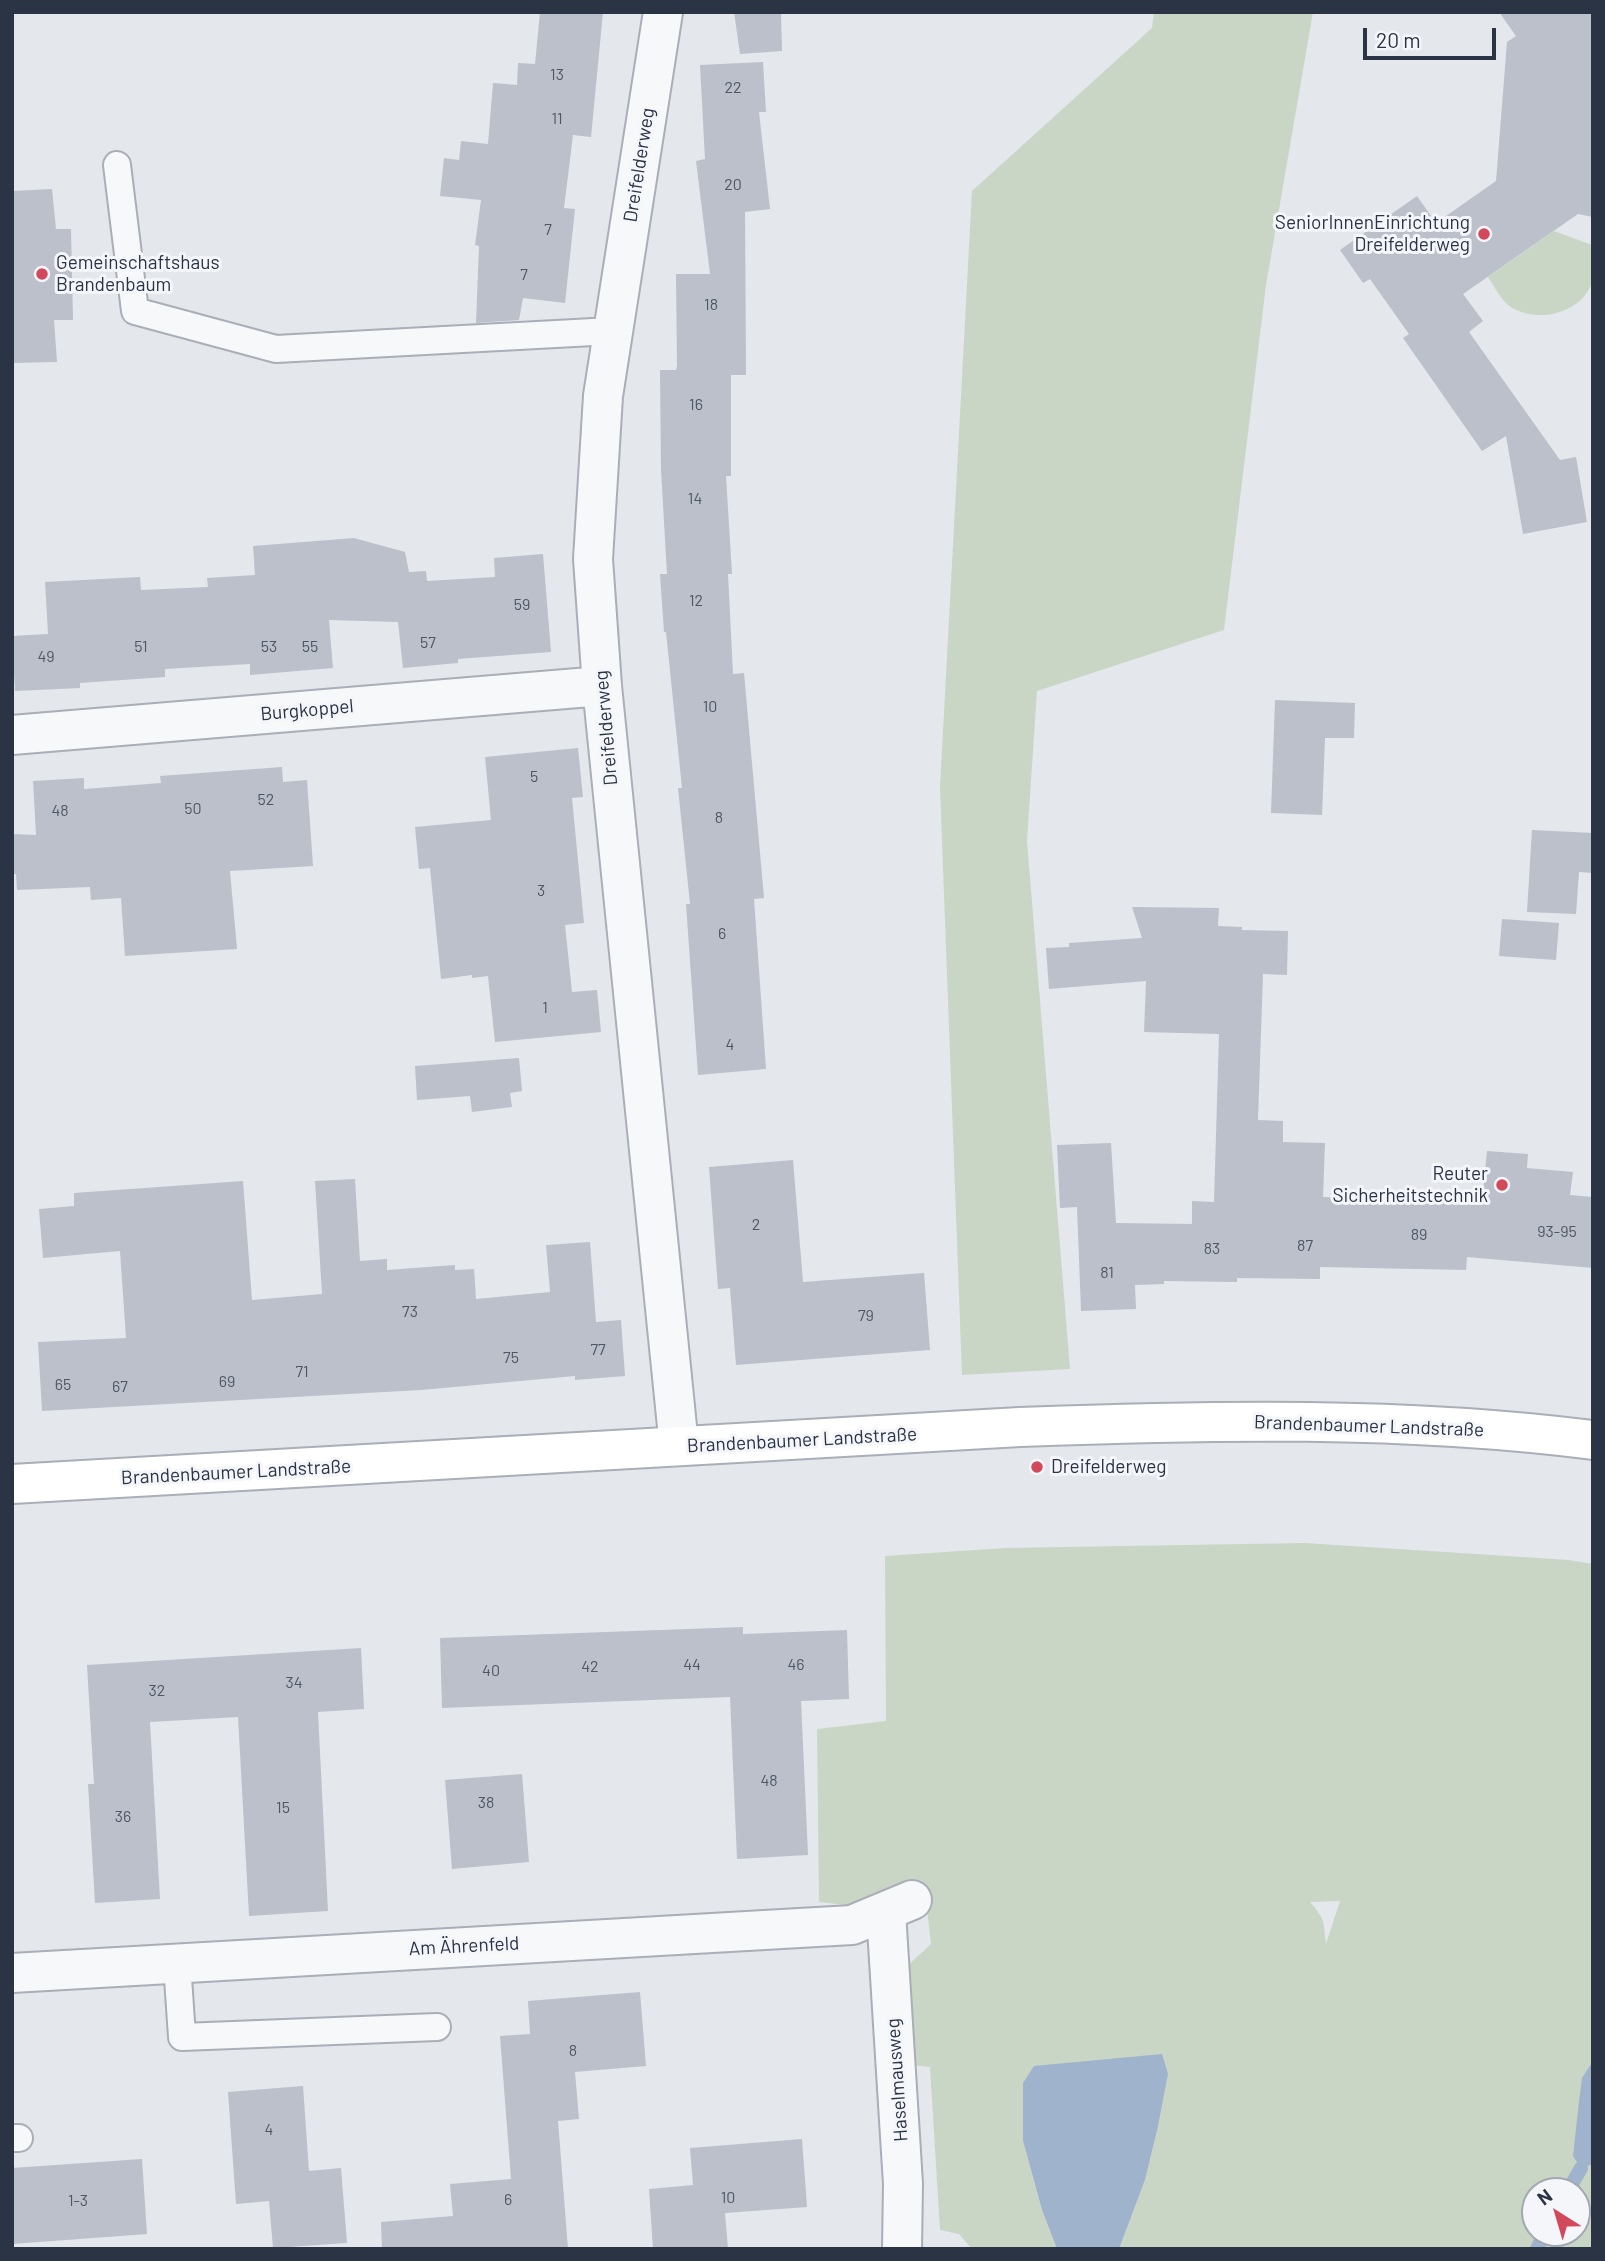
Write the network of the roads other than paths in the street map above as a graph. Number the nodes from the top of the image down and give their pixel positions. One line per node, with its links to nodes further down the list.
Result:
1 (663, 12): 3 (street, Dreifelderweg)
2 (117, 165): 3 (lane)
3 (612, 331): 4 (street, Dreifelderweg)
4 (602, 686): 5 (street, Burgkoppel); 7 (street, Dreifelderweg)
5 (12, 735)
6 (1593, 1440): 7 (main road, Brandenbaumer Landstraße)
7 (680, 1446): 8 (main road, Brandenbaumer Landstraße)
8 (12, 1484)
9 (899, 1906): 10 (street, Am Ährenfeld); 13 (street, Haselmausweg)
10 (177, 1963): 11 (street, Am Ährenfeld); 12 (lane)
11 (12, 1973)
12 (437, 2027)
13 (902, 2249)

